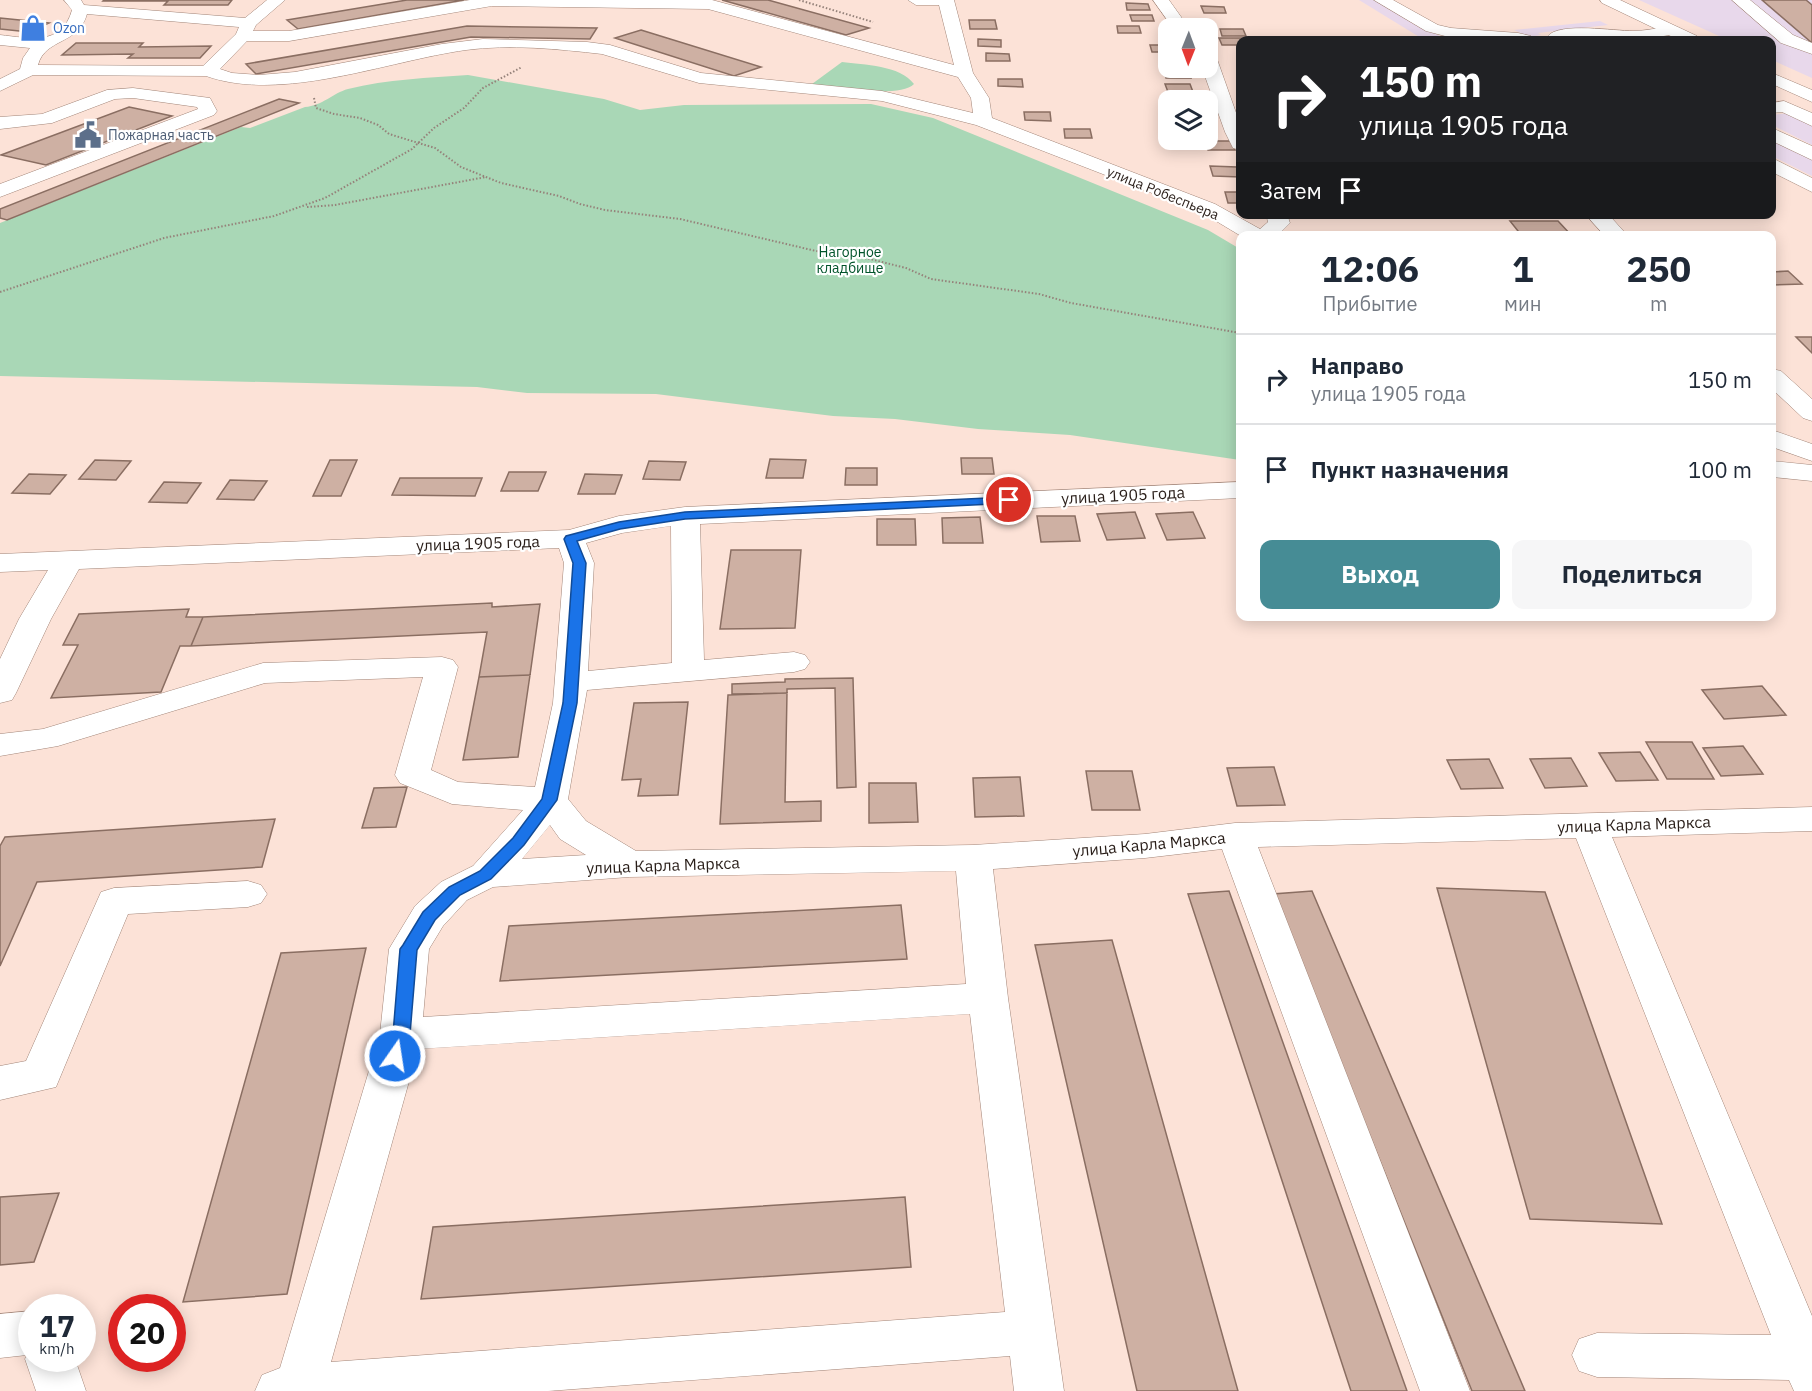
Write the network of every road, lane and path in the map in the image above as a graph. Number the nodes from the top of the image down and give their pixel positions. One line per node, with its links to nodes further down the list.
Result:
1 (277, 0): 12 (street)
2 (799, 0): 11 (path)
3 (916, 0): 4 (street)
4 (946, 0): 24 (street)
5 (1161, 0): 10 (street)
6 (1382, 0): 14 (street)
7 (1608, 0): 13 (street)
8 (1740, 0): 20 (street)
9 (77, 10): 12 (street); 19 (street)
10 (1174, 18)
11 (879, 24)
12 (246, 30): 22 (street); 24 (street)
13 (1671, 31): 16 (street); 17 (street)
14 (1491, 36)
15 (1556, 36): 16 (street)
16 (1633, 36)
17 (1682, 36)
18 (0, 40): 19 (street)
19 (44, 45): 21 (street)
20 (1812, 49)
21 (28, 70): 22 (street, улица Робеспьера); 27 (street)
22 (208, 71): 32 (street, улица Робеспьера)
23 (512, 72): 36 (path)
24 (964, 73): 32 (street)
25 (1216, 78): 34 (street)
26 (1776, 80): 29 (street)
27 (0, 86)
28 (308, 95): 36 (path)
29 (1812, 97)
30 (1776, 107): 31 (street)
31 (1812, 120)
32 (983, 121): 47 (street, улица Робеспьера)
33 (0, 123): 40 (street)
34 (1236, 131)
35 (1776, 136): 37 (street)
36 (418, 142): 41 (path); 44 (path)
37 (1812, 154)
38 (1776, 166): 42 (street)
39 (0, 169): 40 (street)
40 (44, 174): 43 (street)
41 (486, 177): 44 (path); 51 (path)
42 (1812, 186)
43 (0, 191)
44 (303, 207): 50 (path)
45 (1278, 219): 48 (street)
46 (1600, 219): 49 (street)
47 (1248, 231)
48 (1270, 231)
49 (1613, 231)
50 (0, 292)
51 (1236, 332)
52 (1776, 380): 53 (street)
53 (1812, 413)
54 (1776, 440): 55 (street)
55 (1812, 453)
56 (1776, 469): 57 (street)
57 (1812, 473)
58 (1236, 489): 59 (street, улица 1905 года)
59 (685, 516): 60 (street, улица 1905 года); 64 (street)
60 (570, 539): 61 (street, улица 1905 года); 65 (street)
61 (68, 561): 62 (street, улица 1905 года); 66 (street)
62 (0, 563)
63 (794, 662): 64 (street)
64 (688, 671): 65 (street)
65 (571, 682): 68 (street)
66 (0, 693)
67 (0, 746): 68 (street)
68 (549, 800): 73 (street); 74 (street)
69 (1812, 819): 70 (street, улица Карла Маркса)
70 (1588, 825): 71 (street, улица Карла Маркса); 83 (street)
71 (1235, 835): 72 (street, улица Карла Маркса); 88 (street)
72 (974, 858): 73 (street, улица Карла Маркса); 76 (street)
73 (629, 864): 74 (street, улица Карла Маркса)
74 (486, 875): 77 (street)
75 (248, 894): 78 (street)
76 (988, 998): 77 (street); 79 (street)
77 (401, 1034): 85 (street)
78 (0, 1083)
79 (1032, 1332): 85 (street); 87 (street)
80 (18, 1335): 81 (street)
81 (0, 1336)
82 (1597, 1355): 83 (street)
83 (1808, 1367)
84 (54, 1372): 86 (street)
85 (289, 1389)
86 (61, 1391)
87 (1040, 1391)
88 (1445, 1391)

